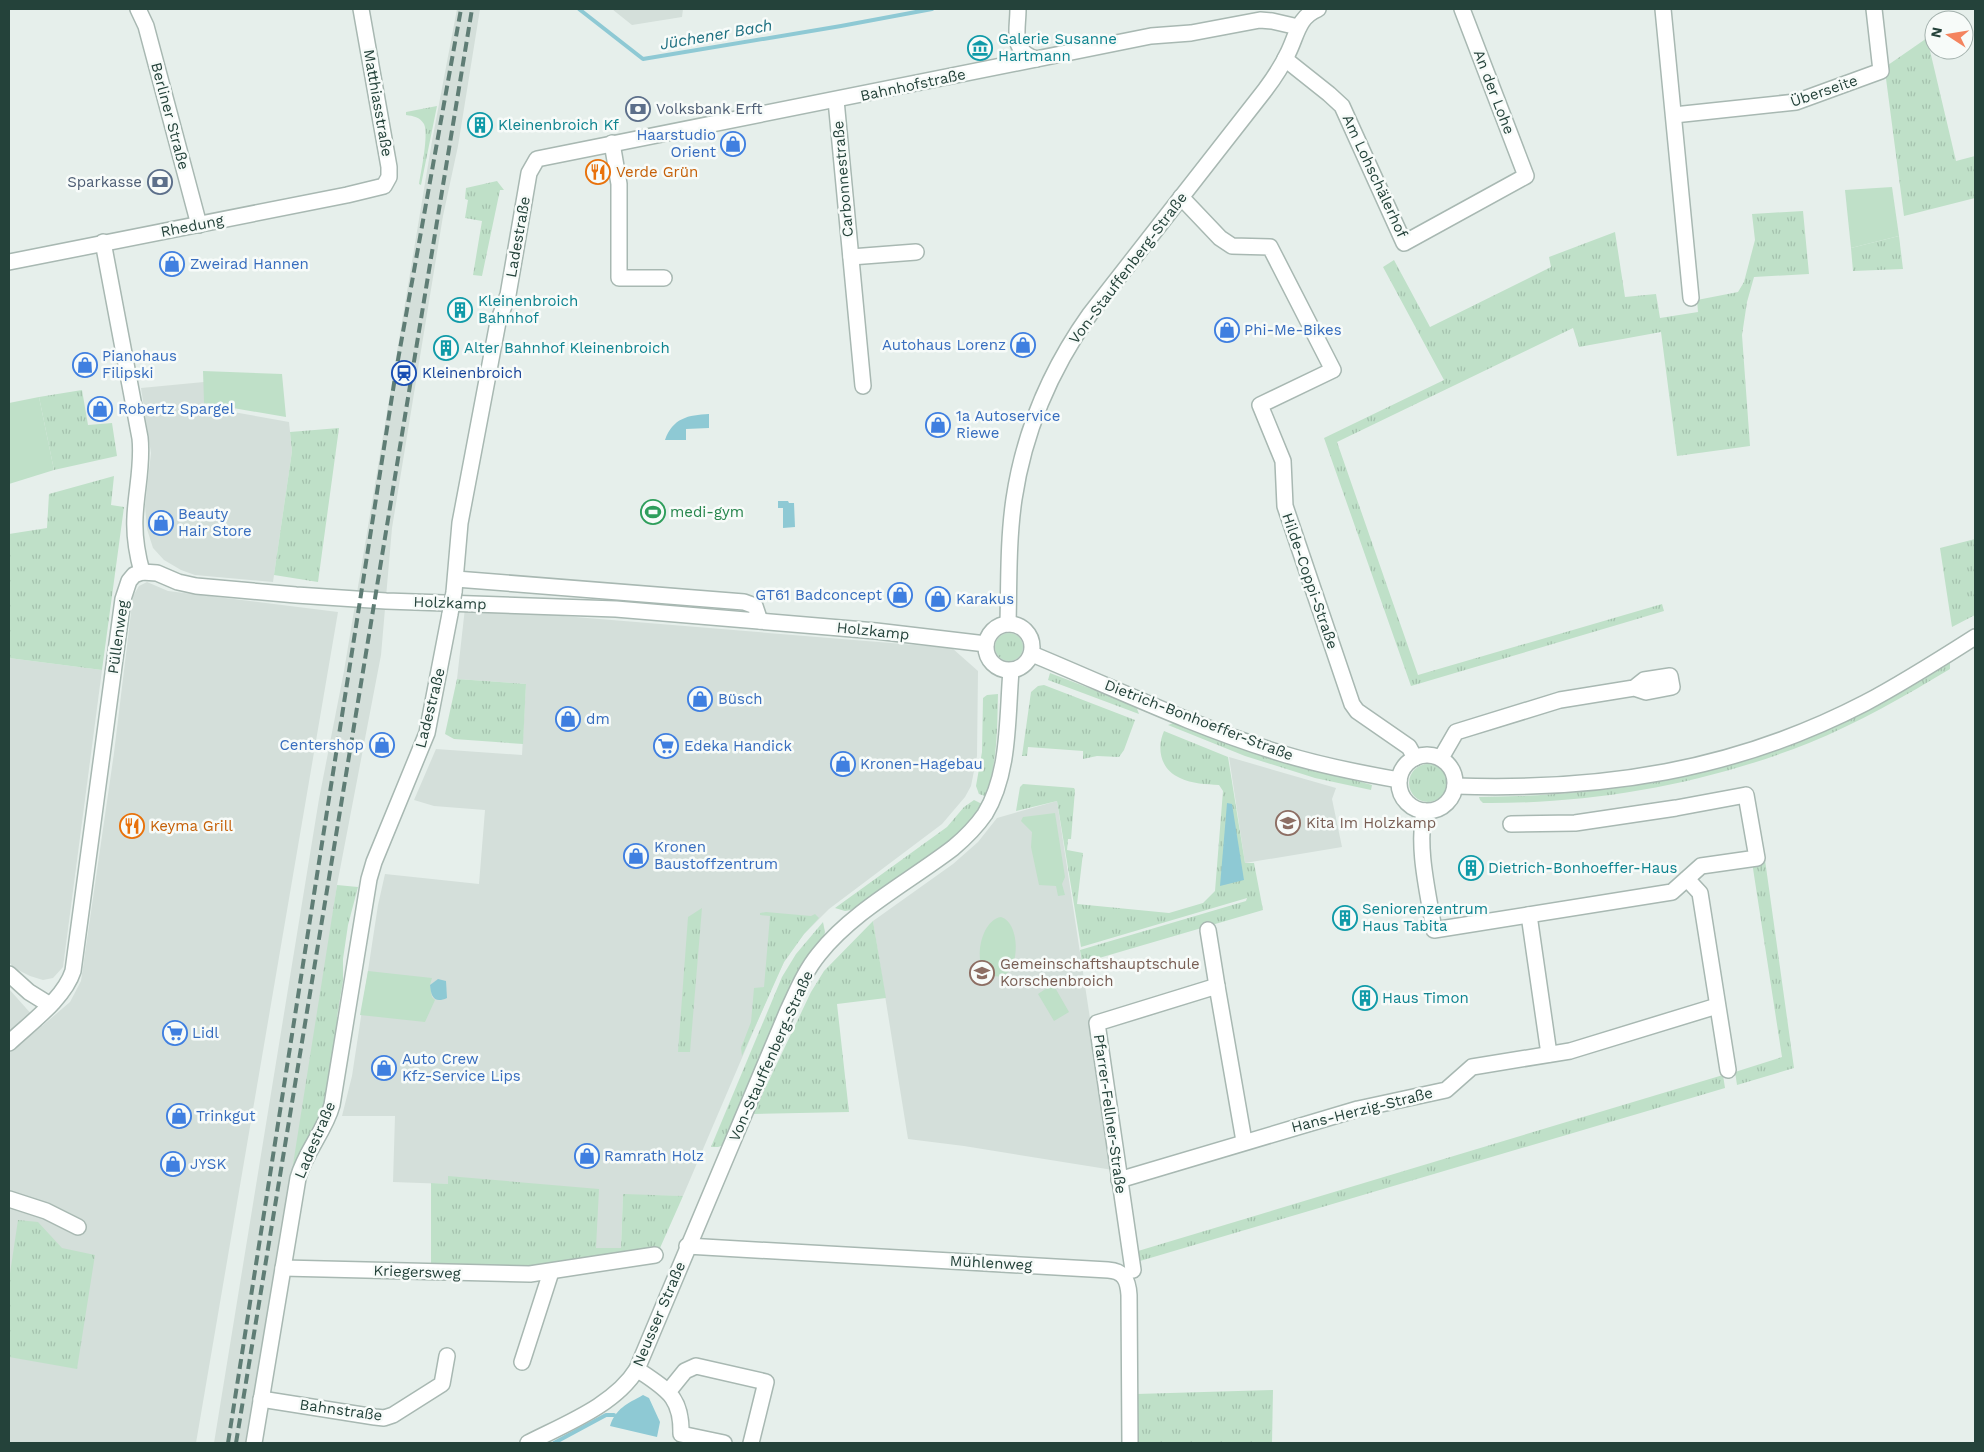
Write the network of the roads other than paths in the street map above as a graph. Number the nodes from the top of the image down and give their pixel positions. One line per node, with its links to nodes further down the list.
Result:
1 (138, 9): 18 (street, Berliner Straße)
2 (361, 9): 16 (street, Matthiasstraße)
3 (1018, 9): 9 (street)
4 (1318, 9): 8 (street)
5 (1462, 9): 15 (street, An der Lohe)
6 (1663, 9): 12 (street)
7 (1874, 9): 12 (street, Überseite)
8 (1298, 28): 9 (street, Bahnhofstraße); 10 (street, Von-Stauffenberg-Straße)
9 (1036, 59): 11 (street, Bahnhofstraße)
10 (1285, 59): 15 (street, Am Lohschälerhof); 17 (street, Von-Stauffenberg-Straße)
11 (836, 100): 13 (street, Bahnhofstraße); 21 (street, Carbonnestraße)
12 (1674, 116): 24 (street)
13 (612, 143): 14 (street, Bahnhofstraße); 23 (street)
14 (532, 165): 27 (street, Ladestraße)
15 (1526, 176)
16 (375, 189): 18 (street, Rhedung)
17 (1181, 197): 29 (street, Von-Stauffenberg-Straße); 35 (street, Hilde-Coppi-Straße)
18 (199, 225): 19 (street, Rhedung)
19 (103, 242): 22 (street, Rhedung); 26 (street)
20 (916, 252): 21 (street, Carbonnestraße)
21 (850, 257): 25 (street, Carbonnestraße)
22 (9, 262)
23 (664, 278)
24 (1691, 298)
25 (862, 386)
26 (142, 572): 28 (street, Holzkamp); 46 (street, Püllenweg)
27 (455, 586): 28 (street, Holzkamp); 57 (street, Ladestraße, bridge)
28 (760, 620): 31 (street, Holzkamp)
29 (1008, 624): 31 (street); 32 (street)
30 (1975, 637): 38 (street)
31 (986, 644): 33 (street)
32 (1032, 654): 33 (street); 37 (street, Dietrich-Bonhoeffer-Straße)
33 (1010, 671): 55 (street, Von-Stauffenberg-Straße)
34 (1634, 688): 36 (street)
35 (1415, 758): 36 (street); 37 (street)
36 (1441, 758): 38 (street)
37 (1399, 780): 39 (street)
38 (1455, 786): 39 (street)
39 (1424, 811): 42 (street)
40 (1511, 824): 41 (street)
41 (1687, 879): 42 (street); 47 (street)
42 (1529, 915): 49 (street)
43 (1208, 930): 45 (street)
44 (9, 974): 46 (street)
45 (1217, 986): 51 (street); 52 (street, Pfarrer-Fellner-Straße)
46 (50, 1005): 48 (street, Püllenweg)
47 (1717, 1006): 49 (street, Hans-Herzig-Straße); 50 (street)
48 (9, 1043)
49 (1549, 1054): 51 (street, Hans-Herzig-Straße)
50 (1728, 1070)
51 (1244, 1141): 52 (street, Hans-Herzig-Straße)
52 (1119, 1180): 58 (street, Pfarrer-Fellner-Straße)
53 (9, 1199): 54 (street)
54 (78, 1227)
55 (688, 1246): 62 (street, Neusser Straße); 69 (street, Mühlenweg)
56 (655, 1255): 59 (street, Kriegersweg)
57 (283, 1268): 59 (street, Kriegersweg); 64 (street)
58 (1133, 1270)
59 (551, 1272): 61 (street)
60 (447, 1356): 64 (street, Bahnstraße)
61 (522, 1362)
62 (637, 1369): 63 (street); 66 (street, Neusser Straße)
63 (668, 1392): 67 (street); 68 (street)
64 (261, 1398): 65 (street)
65 (254, 1443)
66 (528, 1443)
67 (724, 1443)
68 (751, 1443)
69 (1130, 1443)

